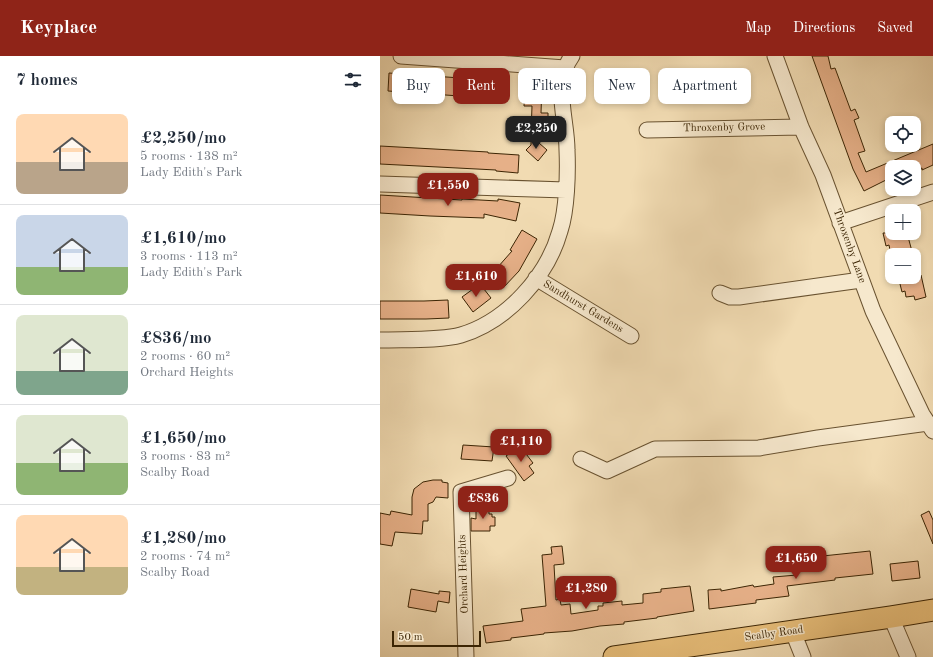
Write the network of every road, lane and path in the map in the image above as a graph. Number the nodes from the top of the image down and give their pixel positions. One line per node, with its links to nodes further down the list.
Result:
1 (401, 56): 3 (street)
2 (775, 56): 4 (street, Throxenby Lane)
3 (569, 62): 7 (street)
4 (801, 127): 5 (street, Throxenby Grove); 9 (street, Throxenby Lane)
5 (647, 130)
6 (380, 184): 7 (street)
7 (566, 190): 10 (street)
8 (933, 192): 9 (street)
9 (840, 223): 11 (street, Throxenby Lane)
10 (536, 278): 13 (street, Sandhurst Gardens); 14 (street)
11 (861, 280): 12 (street); 15 (street, Throxenby Lane)
12 (720, 293)
13 (631, 336)
14 (380, 340)
15 (929, 419): 16 (street)
16 (581, 459)
17 (508, 478): 21 (street, Orchard Heights)
18 (933, 610): 19 (highway, Scalby Road)
19 (891, 617): 20 (highway, Scalby Road); 24 (street)
20 (793, 632): 22 (highway, Scalby Road); 23 (street)
21 (466, 657)
22 (614, 657)
23 (803, 657)
24 (908, 657)

